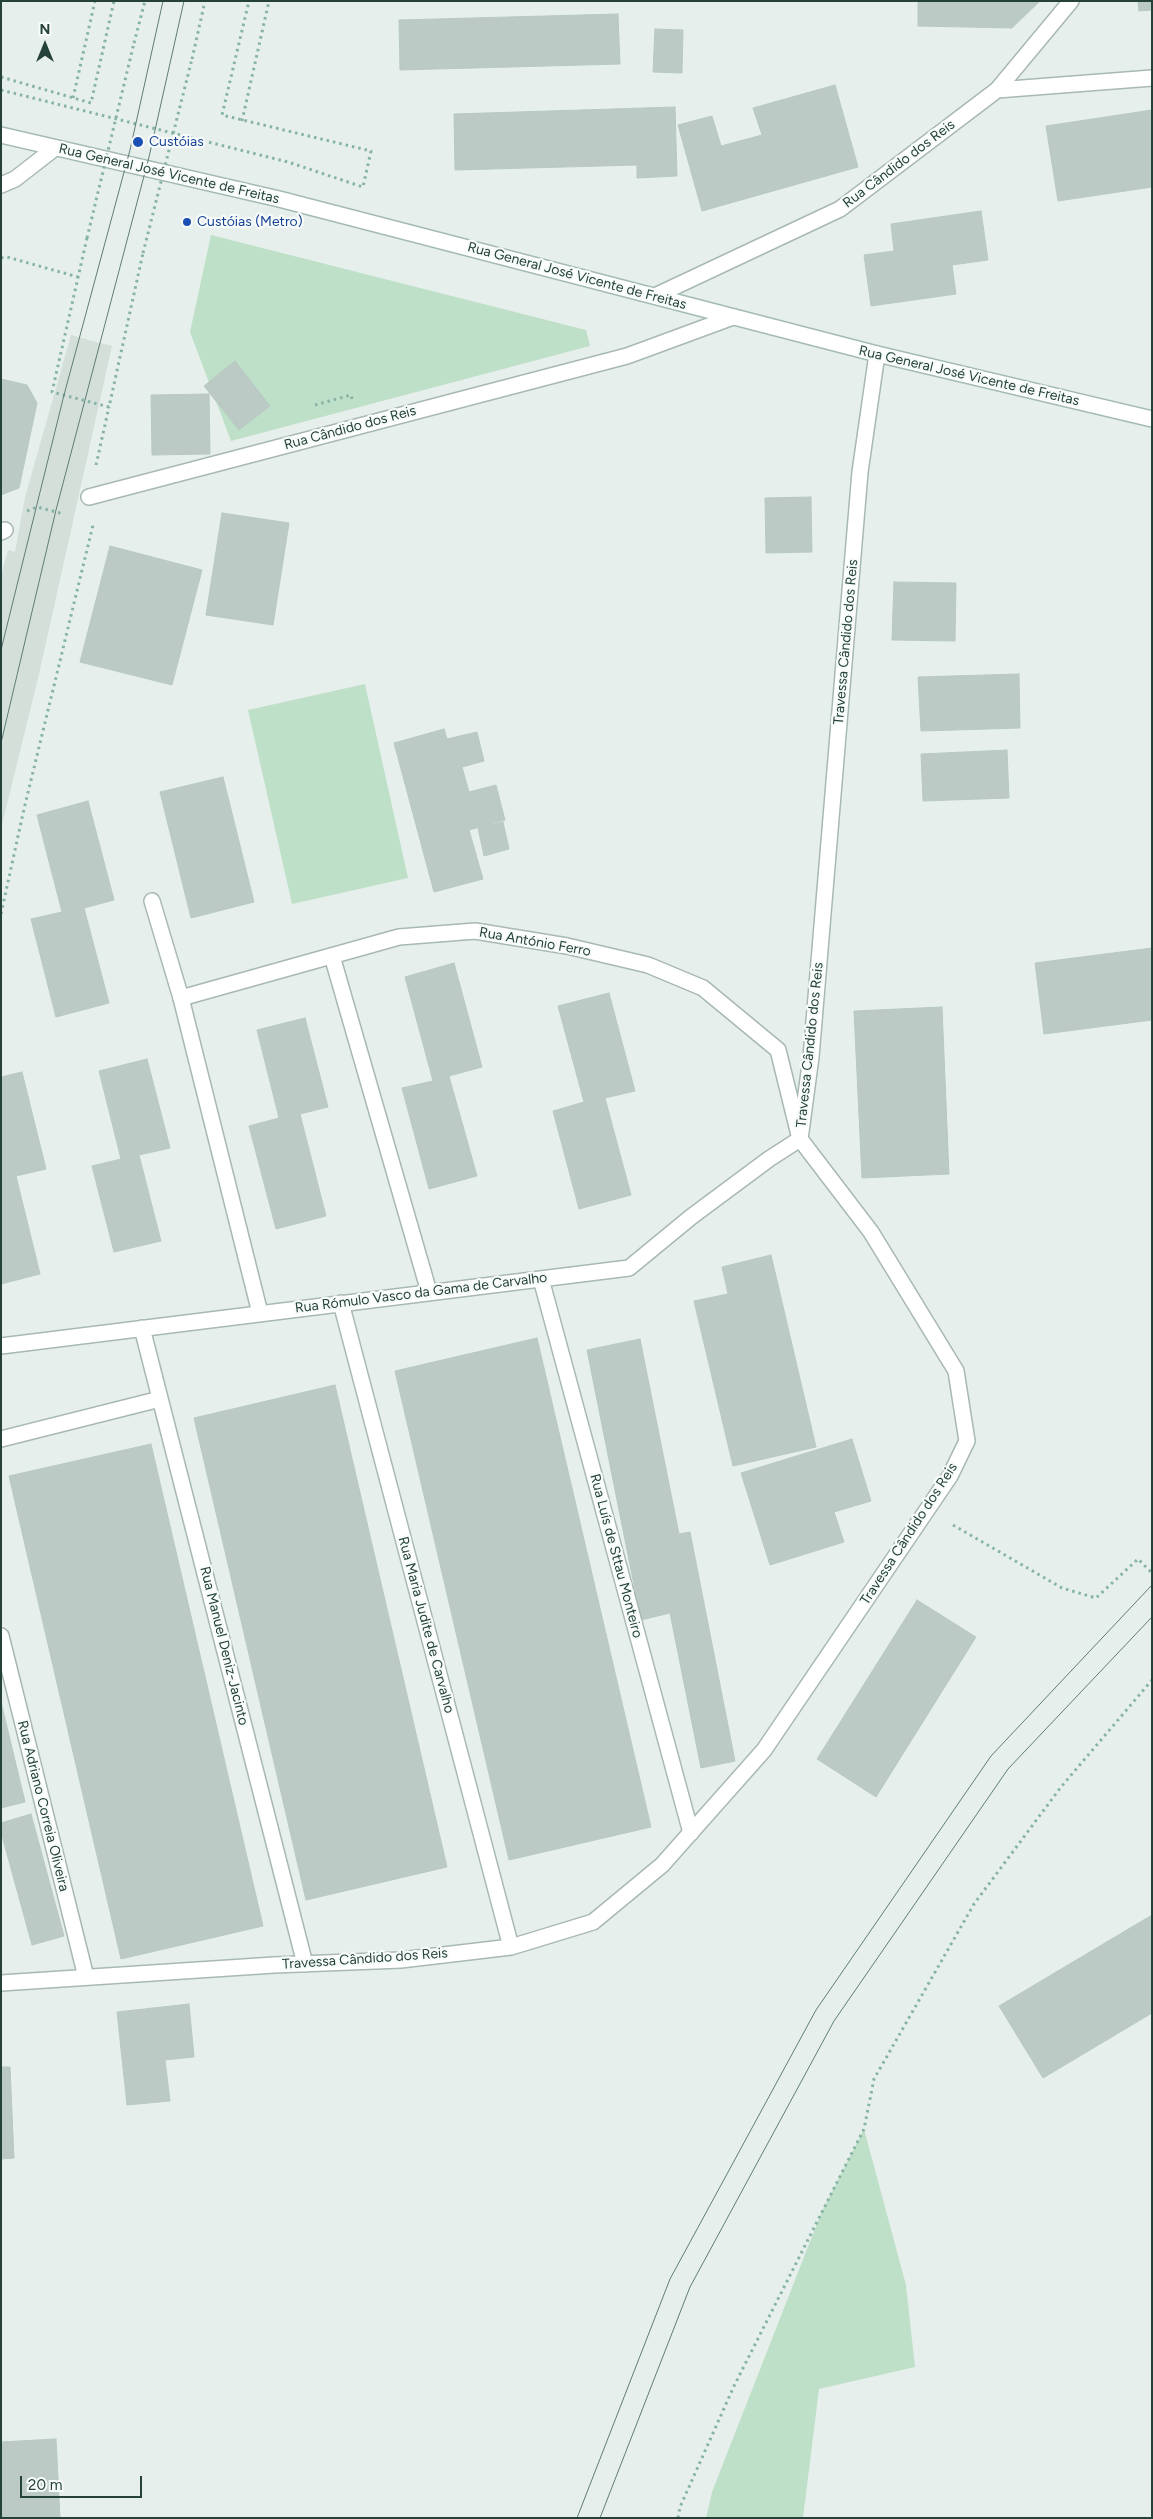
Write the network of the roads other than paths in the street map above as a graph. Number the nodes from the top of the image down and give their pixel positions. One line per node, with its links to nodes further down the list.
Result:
1 (1071, 1): 3 (street, Rua Cândido dos Reis)
2 (1152, 78): 3 (street)
3 (997, 90): 7 (street, Rua Cândido dos Reis)
4 (1, 135): 5 (street, Rua General José Vicente de Freitas)
5 (55, 148): 6 (street); 7 (street, Rua General José Vicente de Freitas)
6 (1, 185)
7 (654, 296): 8 (street, Rua General José Vicente de Freitas)
8 (733, 317): 9 (street, Rua General José Vicente de Freitas); 11 (street, Rua Cândido dos Reis)
9 (878, 354): 10 (street, Rua General José Vicente de Freitas); 15 (street, Travessa Cândido dos Reis)
10 (1152, 420)
11 (95, 495)
12 (152, 901): 14 (street)
13 (332, 956): 14 (street, Rua António Ferro); 15 (street, Rua António Ferro); 17 (street)
14 (181, 998): 19 (street)
15 (800, 1139): 16 (street, Rua Rómulo Vasco da Gama de Carvalho); 25 (street, Travessa Cândido dos Reis)
16 (541, 1279): 17 (street, Rua Rómulo Vasco da Gama de Carvalho); 25 (street, Rua Luís de Sttau Monteiro)
17 (430, 1292): 18 (street, Rua Rómulo Vasco da Gama de Carvalho)
18 (341, 1303): 19 (street, Rua Rómulo Vasco da Gama de Carvalho); 26 (street, Rua Maria Judite de Carvalho)
19 (260, 1313): 20 (street, Rua Rómulo Vasco da Gama de Carvalho)
20 (142, 1328): 21 (street, Rua Rómulo Vasco da Gama de Carvalho); 22 (street, Rua Manuel Deniz-Jacinto)
21 (1, 1346)
22 (160, 1399): 23 (street); 27 (street, Rua Manuel Deniz-Jacinto)
23 (1, 1439)
24 (1, 1636): 28 (street, Rua Adriano Correia Oliveira)
25 (691, 1833): 26 (street, Travessa Cândido dos Reis)
26 (511, 1947): 27 (street, Travessa Cândido dos Reis)
27 (305, 1964): 28 (street, Travessa Cândido dos Reis)
28 (86, 1977): 29 (street, Travessa Cândido dos Reis)
29 (1, 1983)

